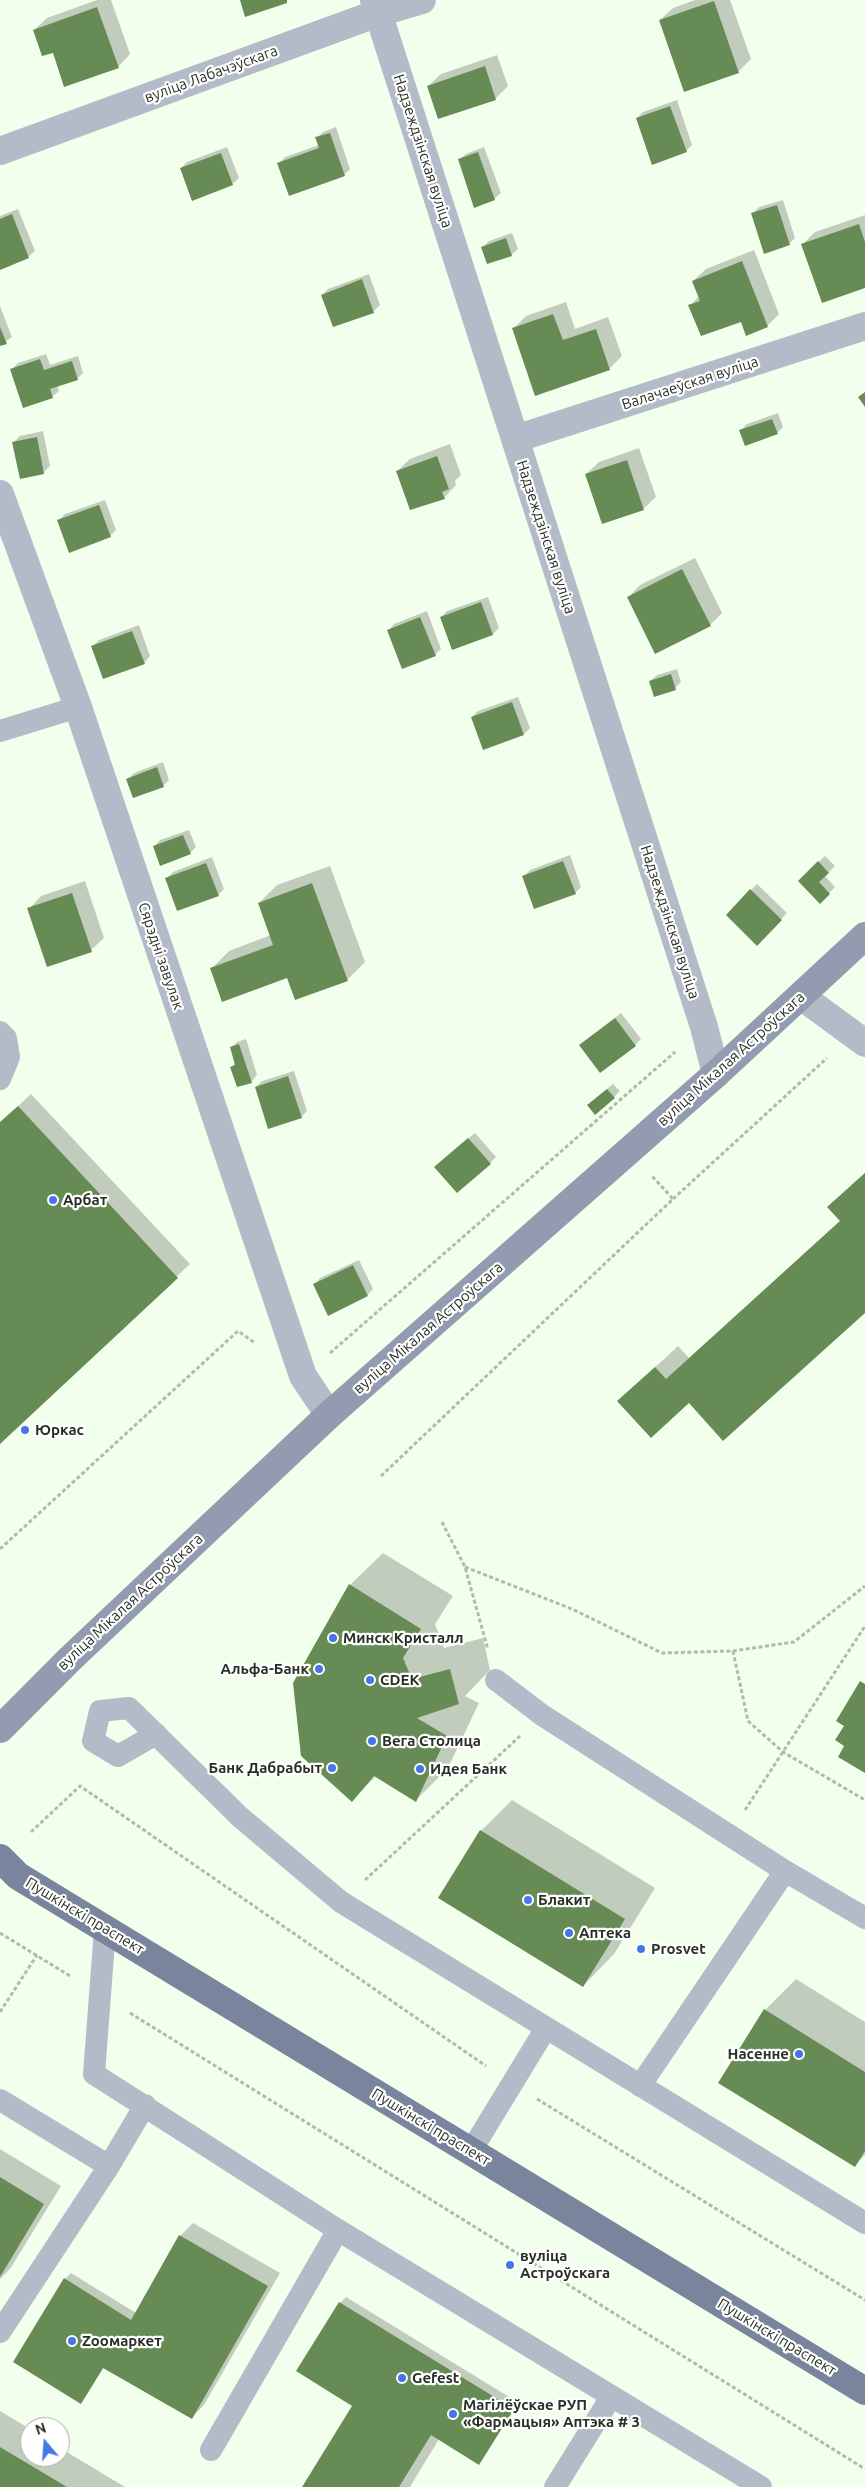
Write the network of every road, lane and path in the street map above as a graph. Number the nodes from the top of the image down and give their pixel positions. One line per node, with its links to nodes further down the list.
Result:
1 (422, 0): 2 (street, вуліца Лабачэўскага)
2 (376, 7): 3 (street, вуліца Лабачэўскага); 5 (street, Надзеждзінская вуліца)
3 (0, 151)
4 (865, 326): 5 (street, Валачаеўская вуліца)
5 (515, 439): 11 (street, Надзеждзінская вуліца)
6 (0, 494): 7 (street, Сярэдні завулак)
7 (78, 708): 8 (lane); 19 (street, Сярэдні завулак)
8 (0, 731)
9 (865, 936): 10 (main road, вуліца Мікалая Астроўскага)
10 (801, 996): 13 (street); 14 (main road, вуліца Мікалая Астроўскага)
11 (704, 1027): 14 (street, Надзеждзінская вуліца); 16 (path)
12 (0, 1032): 15 (lane)
13 (859, 1039): 18 (path)
14 (716, 1074): 17 (main road, вуліца Мікалая Астроўскага)
15 (0, 1079)
16 (601, 1117): 17 (path); 19 (path)
17 (628, 1151): 18 (path); 20 (main road, вуліца Мікалая Астроўскага)
18 (673, 1199): 21 (path)
19 (303, 1376): 20 (street, Сярэдні завулак); 23 (path)
20 (329, 1415): 30 (main road, вуліца Мікалая Астроўскага)
21 (381, 1476)
22 (442, 1522): 24 (path)
23 (0, 1549)
24 (465, 1567): 27 (path); 28 (path)
25 (865, 1586): 27 (path)
26 (865, 1626): 32 (path)
27 (733, 1651): 32 (path)
28 (496, 1680): 29 (lane)
29 (542, 1715): 35 (lane); 38 (path)
30 (0, 1729)
31 (156, 1734): 38 (lane)
32 (782, 1752): 33 (path); 35 (path)
33 (865, 1800)
34 (31, 1832): 46 (path)
35 (729, 1834): 37 (lane)
36 (0, 1858): 40 (main road, Пушкінскі праспект)
37 (785, 1870): 39 (lane); 47 (lane)
38 (341, 1902): 45 (lane)
39 (865, 1918)
40 (105, 1929): 43 (lane); 50 (main road, Пушкінскі праспект)
41 (0, 1932): 42 (path)
42 (36, 1955): 43 (path); 44 (path)
43 (100, 1995): 49 (lane); 59 (path)
44 (0, 2012)
45 (546, 2028): 46 (lane); 47 (lane)
46 (512, 2084): 50 (lane); 54 (path)
47 (640, 2086): 52 (lane)
48 (0, 2100): 51 (lane)
49 (145, 2105): 51 (lane); 53 (lane)
50 (470, 2151): 56 (main road, Пушкінскі праспект)
51 (109, 2166): 55 (lane)
52 (865, 2223)
53 (338, 2230): 57 (lane); 58 (lane)
54 (865, 2300)
55 (0, 2332)
56 (865, 2391)
57 (611, 2396): 60 (lane); 61 (lane)
58 (211, 2450)
59 (865, 2469)
60 (555, 2487)
61 (762, 2487)

